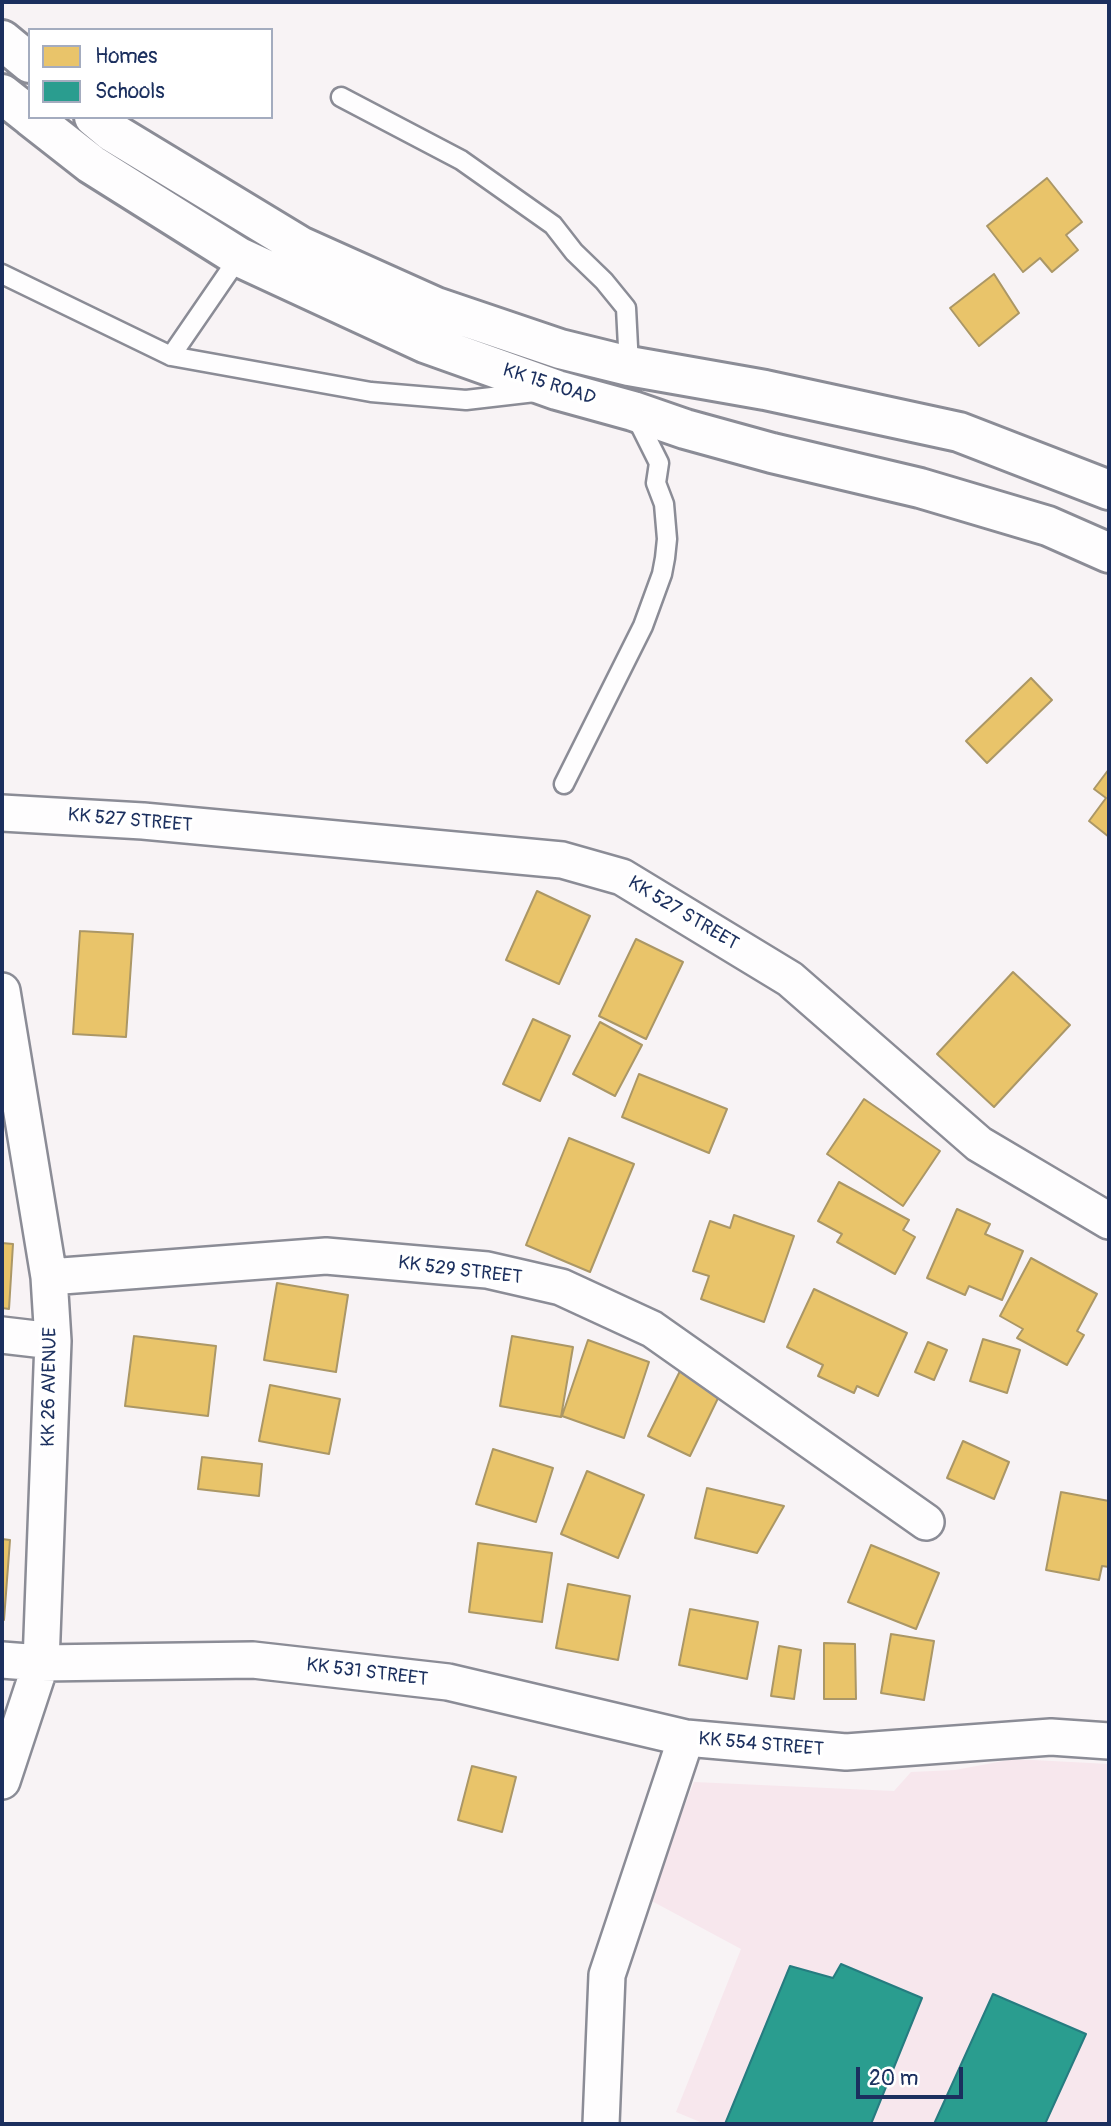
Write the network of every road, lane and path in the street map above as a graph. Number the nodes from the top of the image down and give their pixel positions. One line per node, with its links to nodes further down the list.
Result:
1 (2, 40): 2 (highway)
2 (28, 61)
3 (2, 94): 5 (highway, KK 15 ROAD)
4 (341, 97): 11 (lane)
5 (28, 115)
6 (34, 119): 8 (highway, KK 15 ROAD)
7 (96, 119): 11 (highway, KK 15 ROAD)
8 (239, 257): 10 (lane); 12 (highway, KK 15 ROAD)
9 (2, 274): 10 (lane)
10 (172, 356): 12 (lane)
11 (629, 366): 14 (highway, KK 15 ROAD)
12 (557, 390): 13 (highway, KK 15 ROAD)
13 (633, 411): 15 (highway, KK 15 ROAD); 16 (lane)
14 (1109, 490)
15 (1109, 553)
16 (564, 784)
17 (2, 813): 19 (street, KK 527 STREET)
18 (2, 997): 20 (street, KK 26 AVENUE)
19 (1109, 1221)
20 (49, 1277): 22 (street, KK 26 AVENUE); 23 (street, KK 529 STREET)
21 (2, 1335): 22 (street)
22 (53, 1341): 25 (street, KK 26 AVENUE)
23 (926, 1522)
24 (2, 1660): 25 (street, KK 531 STREET)
25 (41, 1663): 26 (street, KK 531 STREET); 28 (street, KK 26 AVENUE)
26 (686, 1738): 27 (street, KK 554 STREET); 29 (street, KK 554 STREET)
27 (1109, 1741)
28 (2, 1781)
29 (601, 2124)

